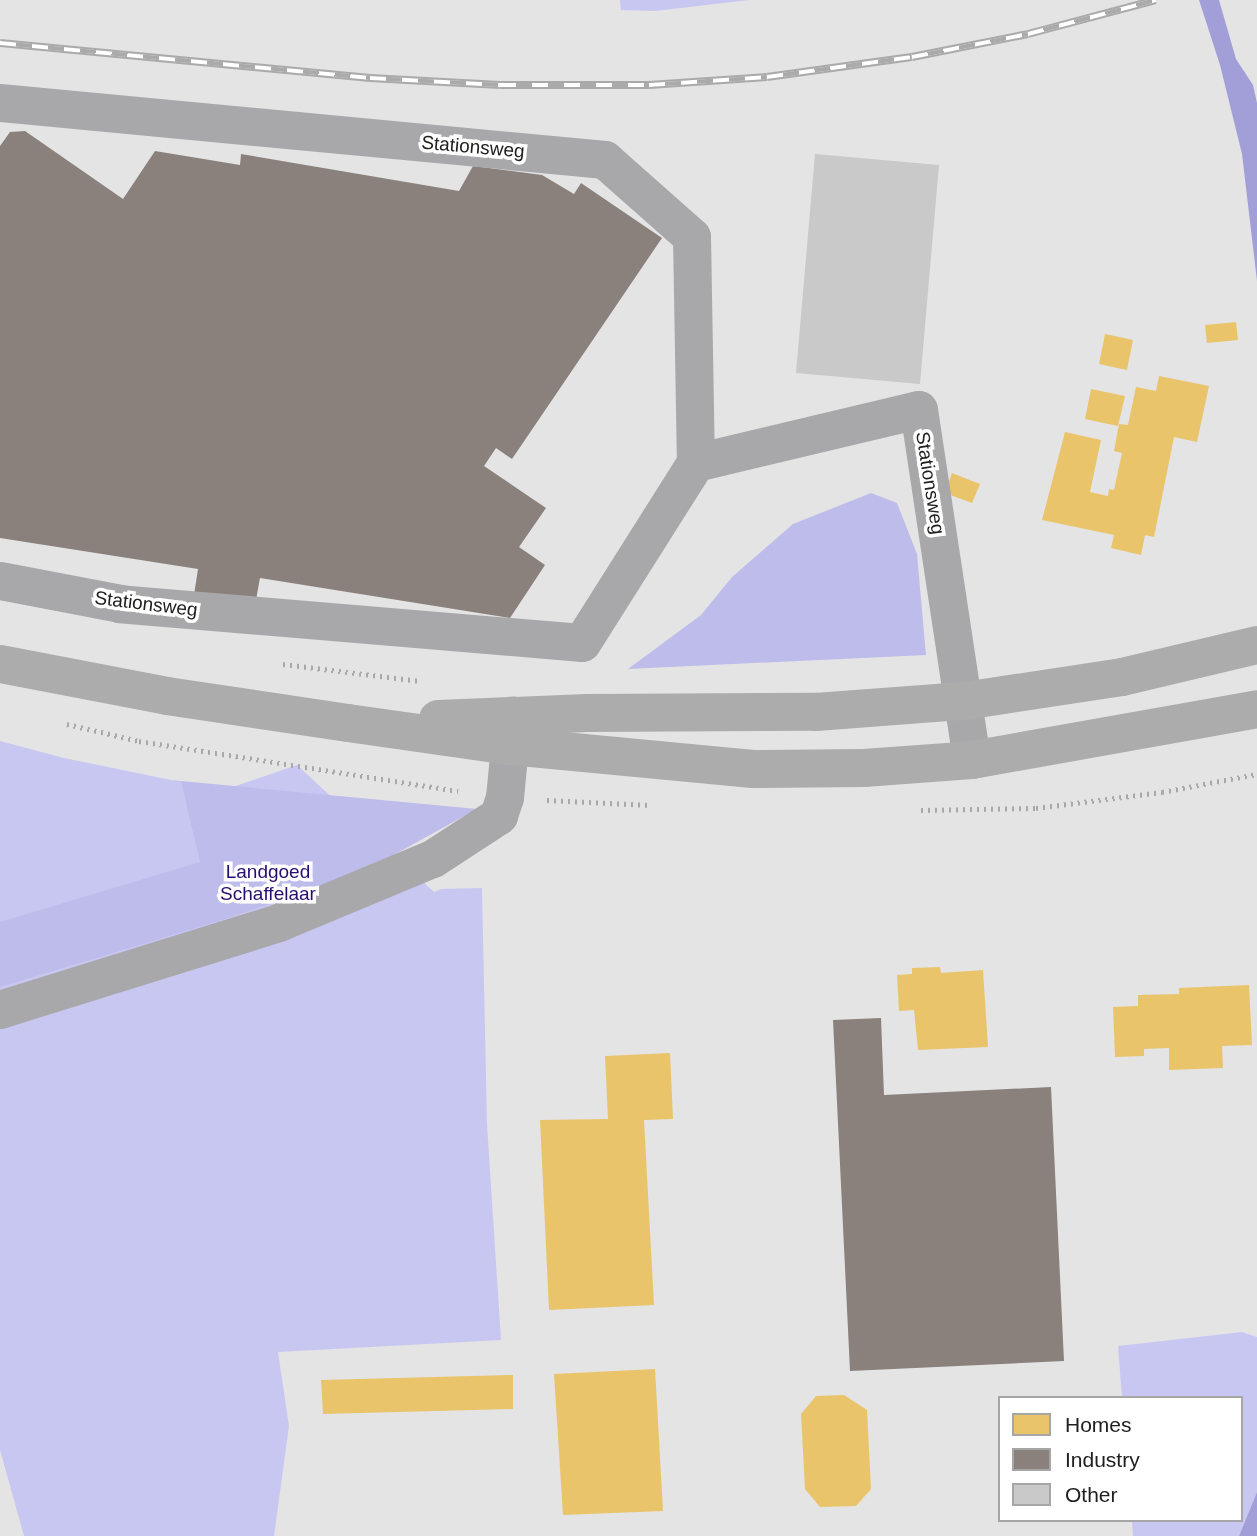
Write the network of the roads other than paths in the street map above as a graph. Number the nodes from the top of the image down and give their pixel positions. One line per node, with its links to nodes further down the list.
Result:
1 (0, 103): 2 (street, Stationsweg)
2 (696, 463): 3 (street, Stationsweg); 6 (street, Stationsweg)
3 (0, 581)
4 (1257, 645): 6 (main road)
5 (0, 664): 8 (main road)
6 (964, 701): 8 (main road); 9 (street, Stationsweg)
7 (1257, 709): 9 (main road)
8 (512, 730): 9 (main road); 10 (street)
9 (972, 760)
10 (0, 1010)

